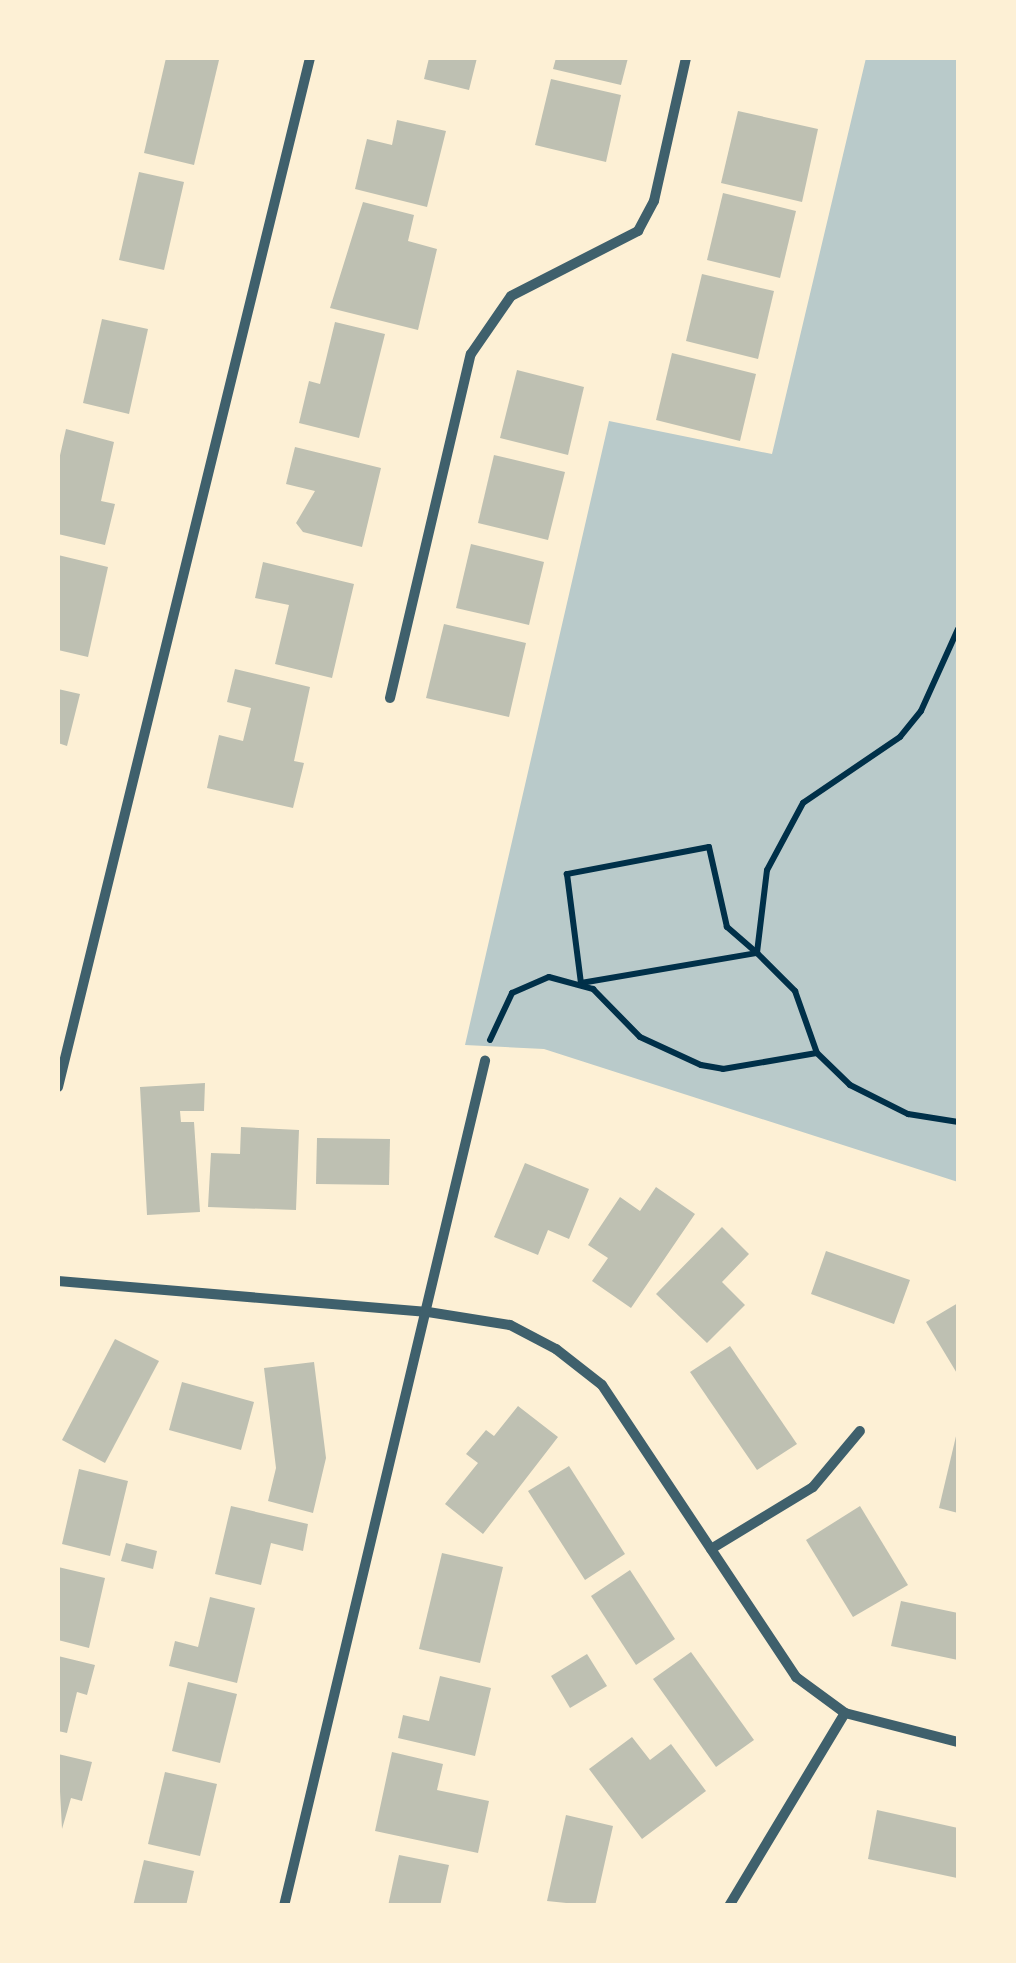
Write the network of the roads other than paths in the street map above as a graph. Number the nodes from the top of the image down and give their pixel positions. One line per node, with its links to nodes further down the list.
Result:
1 (310, 58): 5 (street)
2 (686, 58): 3 (street)
3 (390, 698)
4 (484, 1061): 7 (street)
5 (58, 1086)
6 (58, 1281): 7 (street)
7 (428, 1312): 9 (street); 12 (street)
8 (860, 1432): 9 (street)
9 (711, 1549): 10 (street)
10 (844, 1713): 11 (street); 13 (street)
11 (958, 1742)
12 (284, 1906)
13 (729, 1906)

